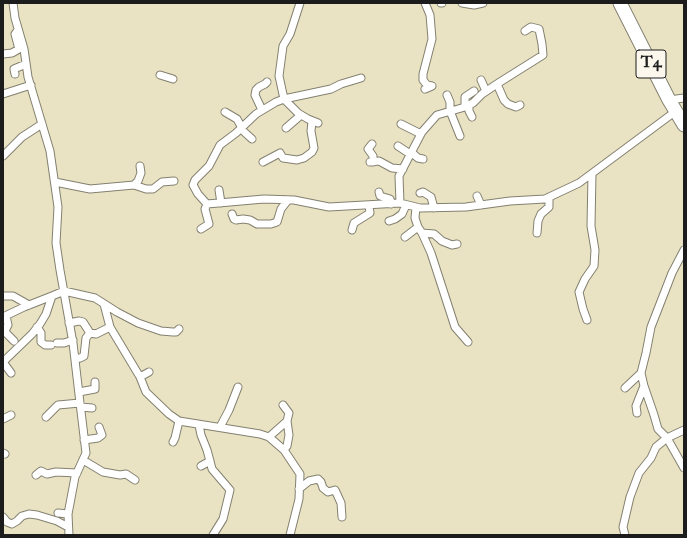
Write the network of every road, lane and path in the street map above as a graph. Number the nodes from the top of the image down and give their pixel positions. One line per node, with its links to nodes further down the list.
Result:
1 (13, 3): 7 (street)
2 (300, 3): 24 (street)
3 (425, 3): 19 (street)
4 (462, 3): 5 (street)
5 (483, 3)
6 (620, 3): 27 (highway, T4)
7 (18, 29): 9 (street); 10 (street)
8 (525, 31): 17 (street)
9 (3, 54)
10 (26, 64): 11 (street); 18 (street)
11 (15, 74)
12 (160, 75): 14 (street)
13 (361, 78): 24 (street)
14 (173, 79)
15 (481, 80): 21 (street)
16 (267, 82): 29 (street)
17 (497, 84): 21 (street); 26 (street)
18 (30, 85): 22 (street); 34 (street)
19 (425, 89)
20 (474, 91): 28 (street)
21 (486, 91): 28 (street)
22 (3, 94)
23 (447, 95): 30 (street)
24 (284, 98): 29 (street); 32 (street)
25 (684, 98): 27 (street)
26 (520, 105)
27 (673, 105): 36 (highway, T4); 50 (street)
28 (467, 106): 30 (street); 33 (street)
29 (262, 110): 37 (street)
30 (450, 111): 39 (street); 40 (street)
31 (225, 112): 37 (street)
32 (301, 115): 38 (street); 47 (street)
33 (472, 117)
34 (42, 124): 45 (street); 52 (street)
35 (401, 124): 39 (street)
36 (684, 125)
37 (242, 128): 41 (street); 61 (street)
38 (286, 128)
39 (421, 134): 44 (street)
40 (460, 136)
41 (252, 139)
42 (372, 144): 49 (street)
43 (398, 146): 44 (street)
44 (410, 153): 46 (street); 49 (street)
45 (3, 156)
46 (423, 159)
47 (263, 162)
48 (140, 166): 53 (street)
49 (403, 169): 63 (street)
50 (592, 174): 58 (street); 83 (street)
51 (174, 181): 53 (street)
52 (55, 182): 53 (street); 77 (street)
53 (134, 185)
54 (219, 190): 60 (street)
55 (379, 192): 62 (street)
56 (420, 193): 67 (street)
57 (477, 196): 65 (street)
58 (549, 197): 65 (street); 73 (street)
59 (288, 200): 60 (street); 64 (street); 68 (street)
60 (221, 203): 61 (street)
61 (207, 204): 70 (street)
62 (391, 204): 63 (street); 64 (street)
63 (403, 204): 66 (street); 69 (street)
64 (369, 205): 71 (street)
65 (480, 205): 67 (street)
66 (416, 207): 67 (street); 72 (street)
67 (434, 208)
68 (232, 214)
69 (390, 221)
70 (201, 229)
71 (352, 230)
72 (420, 230): 74 (street); 75 (street); 91 (street)
73 (536, 233)
74 (405, 236)
75 (458, 244)
76 (684, 250): 96 (street)
77 (64, 291): 79 (street); 80 (street); 84 (street)
78 (3, 296): 81 (street)
79 (52, 296): 81 (street); 85 (street)
80 (104, 304): 86 (street); 87 (street)
81 (29, 305): 82 (street)
82 (4, 317): 90 (street)
83 (587, 320)
84 (70, 323): 88 (street); 89 (street)
85 (37, 327): 89 (street); 93 (street)
86 (110, 327): 88 (street); 97 (street)
87 (178, 329)
88 (90, 333): 92 (street)
89 (73, 340): 92 (street)
90 (14, 341)
91 (468, 342)
92 (75, 359): 102 (street)
93 (3, 362): 95 (street)
94 (149, 372): 97 (street)
95 (11, 373)
96 (641, 373): 99 (street); 101 (street)
97 (140, 376): 111 (street)
98 (95, 382): 102 (street)
99 (644, 386): 106 (street); 117 (street)
100 (238, 387): 114 (street)
101 (625, 388)
102 (79, 392): 103 (street)
103 (81, 405): 105 (street); 108 (street); 118 (street)
104 (283, 405): 110 (street)
105 (92, 408)
106 (637, 413)
107 (12, 415): 109 (street)
108 (46, 417)
109 (3, 419)
110 (287, 420): 116 (street); 120 (street)
111 (179, 421): 112 (street); 119 (street)
112 (199, 425): 114 (street); 122 (street)
113 (99, 427): 118 (street)
114 (220, 427): 116 (street)
115 (684, 430): 117 (street)
116 (269, 437): 120 (street)
117 (667, 438): 124 (street); 139 (street)
118 (84, 440): 121 (street)
119 (173, 442)
120 (284, 450): 125 (street)
121 (83, 460): 126 (street); 128 (street)
122 (210, 460): 123 (street); 137 (street)
123 (200, 466)
124 (684, 468)
125 (298, 471): 129 (street); 130 (street)
126 (77, 473): 127 (street); 132 (street)
127 (36, 475)
128 (135, 480)
129 (309, 481): 130 (street); 133 (street)
130 (299, 489): 138 (street)
131 (58, 513): 132 (street)
132 (68, 514): 135 (street)
133 (342, 516)
134 (3, 517): 135 (street)
135 (68, 527): 136 (street)
136 (69, 535)
137 (213, 535)
138 (290, 535)
139 (625, 535)

